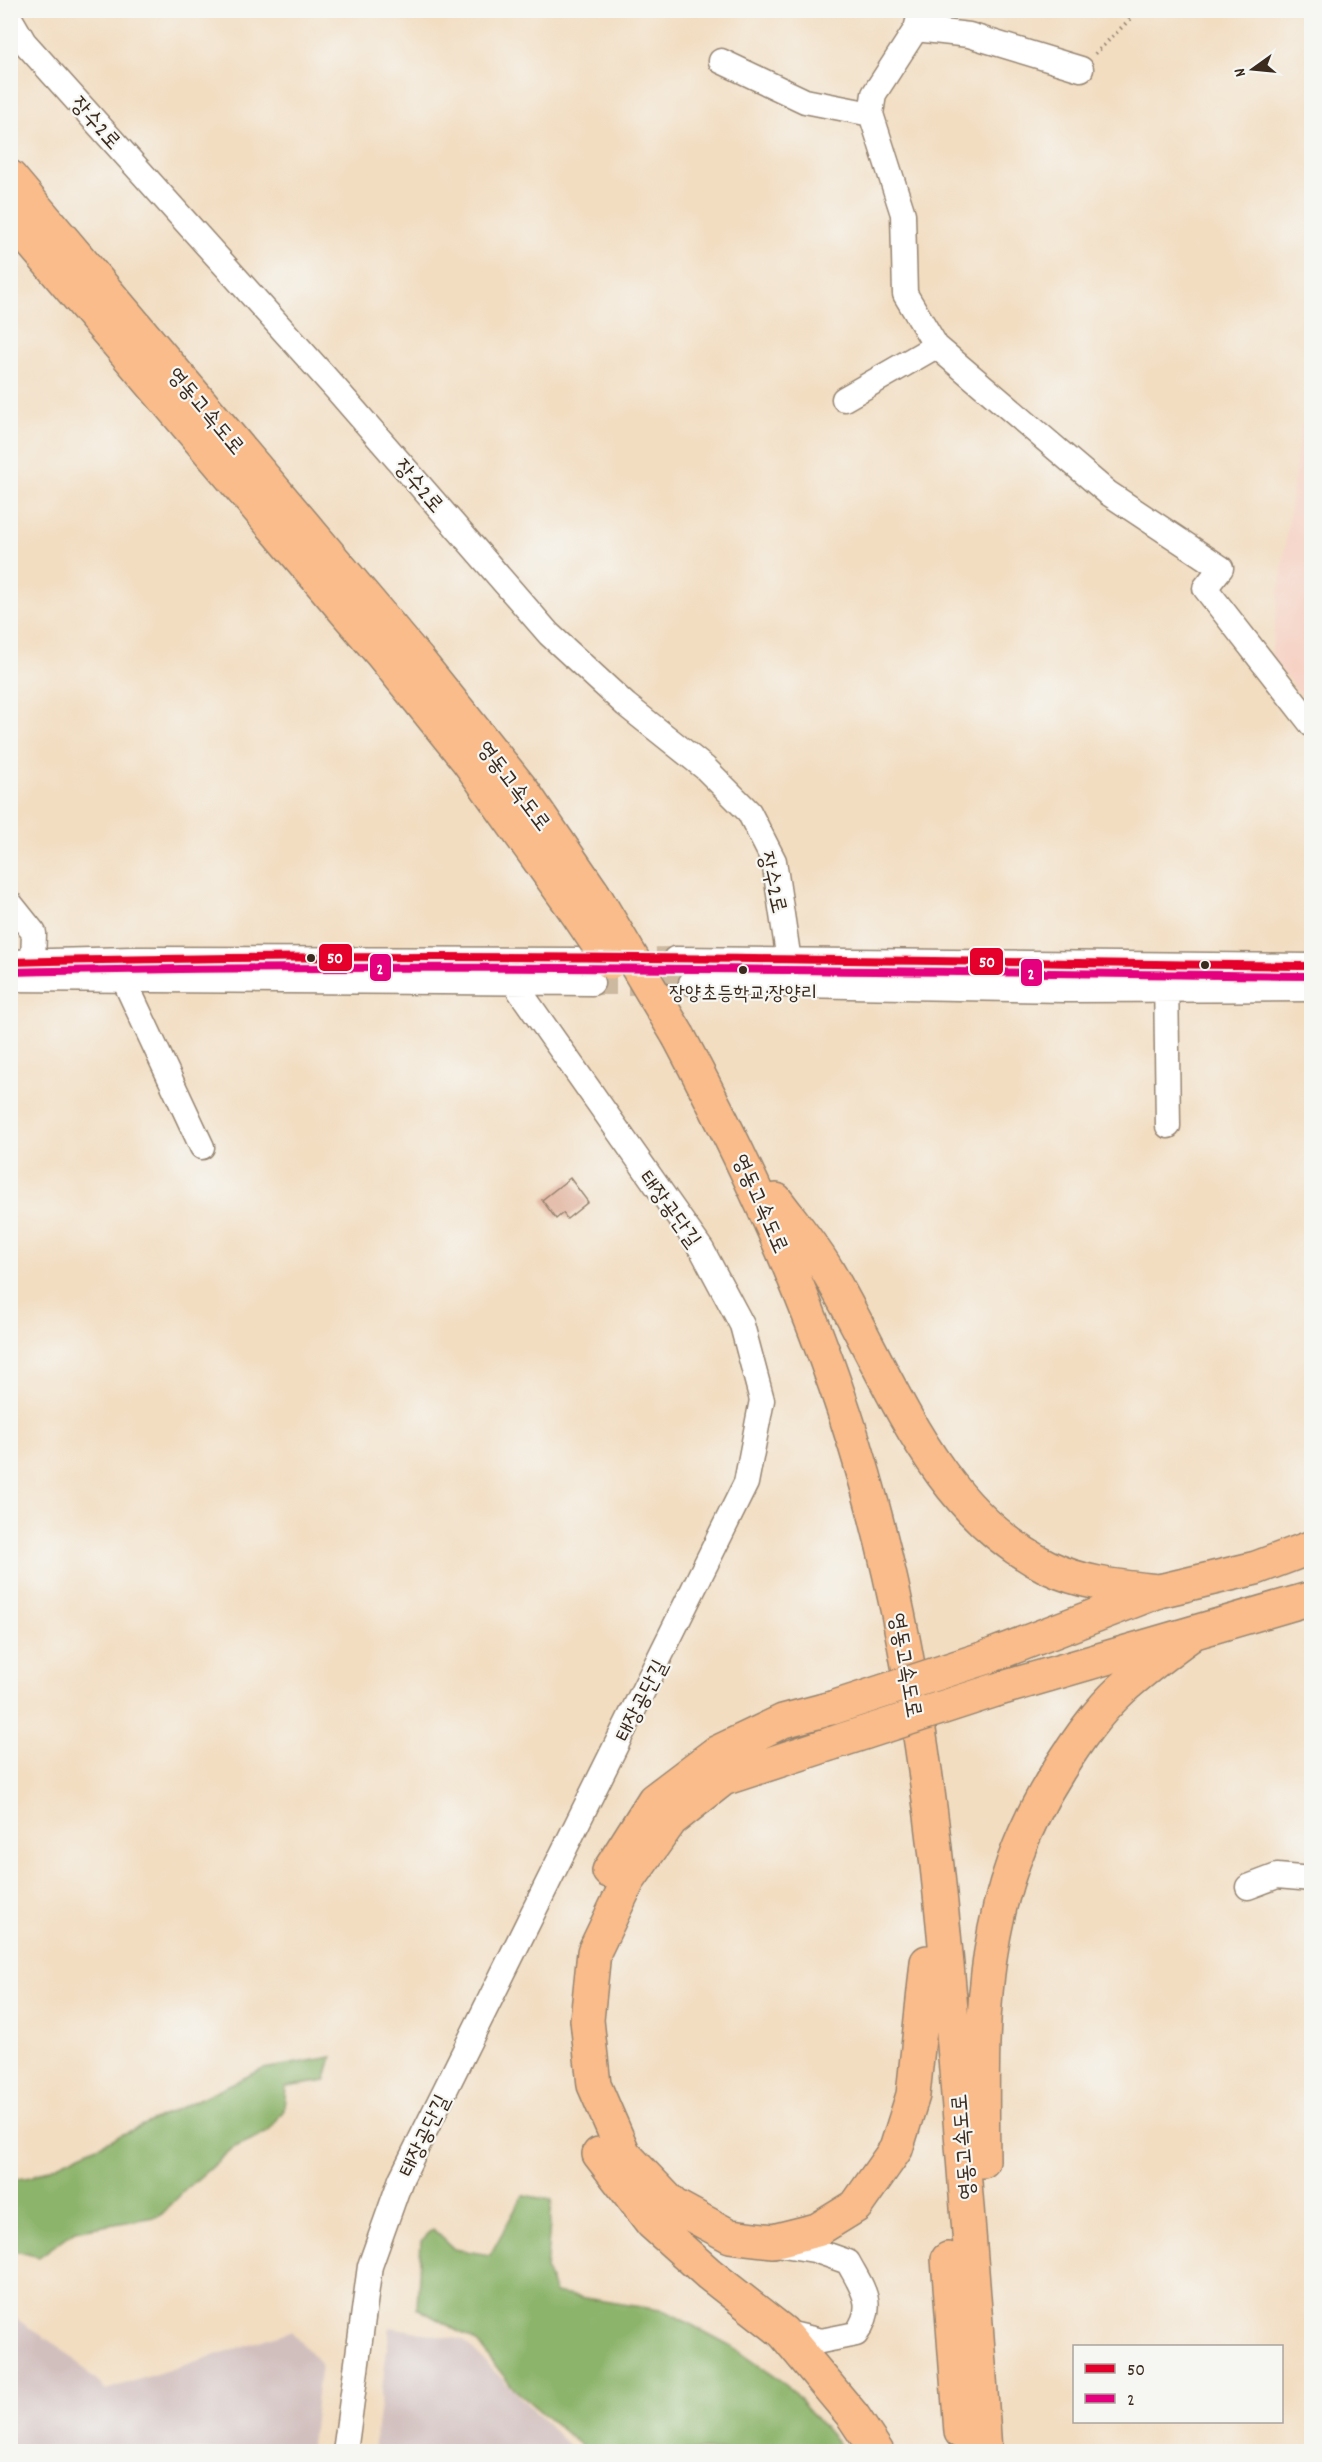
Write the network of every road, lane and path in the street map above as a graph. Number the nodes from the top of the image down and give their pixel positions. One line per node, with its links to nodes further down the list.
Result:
1 (1140, 10): 5 (path)
2 (10, 18): 16 (street, 장수2로)
3 (918, 20): 5 (street); 6 (street)
4 (721, 61): 6 (street)
5 (1081, 69)
6 (871, 114): 9 (street)
7 (10, 177): 12 (highway, 영동고속도로)
8 (10, 217): 12 (highway, 영동고속도로)
9 (936, 345): 10 (street); 11 (street)
10 (844, 399)
11 (1311, 725)
12 (583, 901): 28 (highway, 영동고속도로, bridge)
13 (10, 903): 17 (street)
14 (675, 959): 16 (street)
15 (577, 960): 21 (street)
16 (789, 961): 18 (street); 25 (street, 장수2로)
17 (22, 962): 20 (street)
18 (1166, 963): 19 (street); 27 (street)
19 (1311, 966)
20 (124, 970): 21 (street); 22 (street); 30 (street)
21 (514, 972): 23 (street); 42 (street, 태장공단길)
22 (10, 979)
23 (592, 983)
24 (691, 983): 25 (street)
25 (786, 985): 27 (street)
26 (1311, 989): 27 (street)
27 (1167, 990): 29 (street)
28 (670, 1040): 31 (highway, 영동고속도로); 38 (highway, 영동고속도로)
29 (1168, 1126)
30 (202, 1147)
31 (738, 1148): 33 (highway); 40 (highway, 영동고속도로)
32 (1311, 1547): 33 (highway)
33 (1159, 1591): 41 (highway, bridge)
34 (1311, 1598): 35 (highway)
35 (1193, 1633): 39 (highway, bridge); 40 (highway)
36 (1311, 1879): 37 (street)
37 (1248, 1887)
38 (927, 1962): 39 (highway); 44 (highway, 영동고속도로)
39 (730, 2236): 41 (street)
40 (972, 2279): 45 (highway, 영동고속도로)
41 (783, 2332): 43 (highway)
42 (345, 2451)
43 (877, 2451)
44 (962, 2451)
45 (985, 2451)

